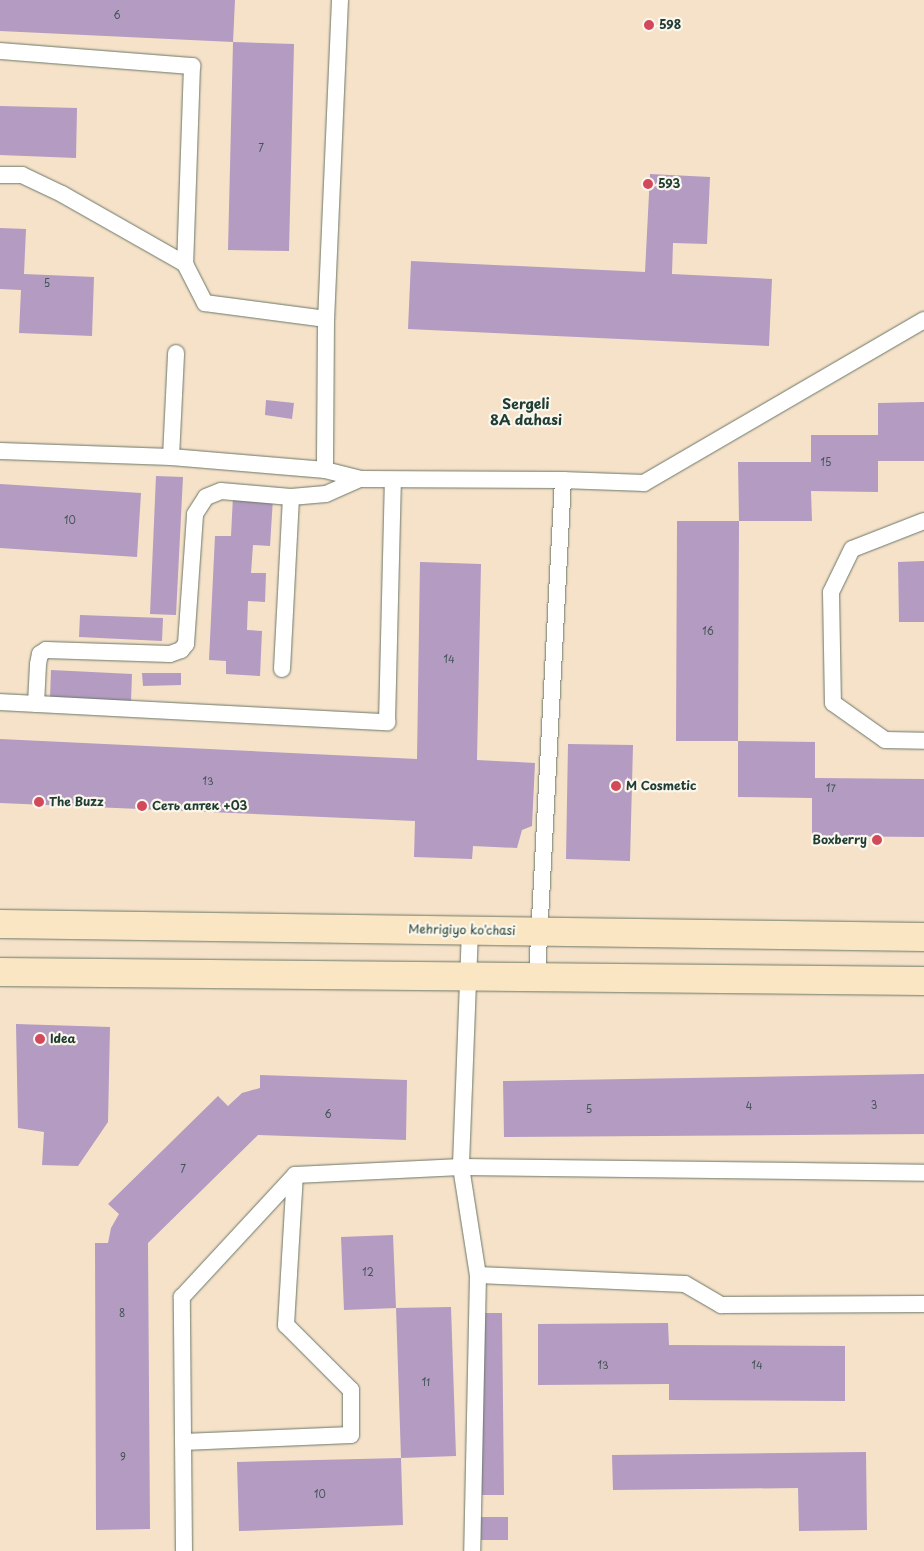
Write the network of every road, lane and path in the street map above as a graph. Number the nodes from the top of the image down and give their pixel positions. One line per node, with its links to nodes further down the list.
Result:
1 (340, 0): 5 (lane)
2 (0, 51): 4 (lane)
3 (0, 175): 4 (lane)
4 (185, 264): 5 (lane)
5 (326, 319): 10 (lane)
6 (924, 320): 13 (lane)
7 (176, 353): 9 (lane)
8 (0, 451): 9 (lane)
9 (172, 457): 10 (lane)
10 (325, 470): 11 (lane)
11 (360, 479): 12 (lane); 14 (lane)
12 (393, 480): 13 (lane); 18 (lane)
13 (563, 480): 22 (lane)
14 (291, 497): 16 (lane); 18 (lane)
15 (924, 521): 19 (lane)
16 (282, 669)
17 (0, 702): 18 (lane)
18 (36, 704)
19 (924, 741)
20 (0, 924): 21 (main road, Mehrigiyo ko'chasi)
21 (470, 930): 22 (main road, Mehrigiyo ko'chasi); 25 (lane)
22 (540, 932): 23 (main road, Mehrigiyo ko'chasi); 26 (lane)
23 (924, 937)
24 (0, 972): 25 (main road)
25 (468, 976): 26 (main road); 28 (lane)
26 (537, 976): 27 (main road)
27 (924, 981)
28 (461, 1167): 29 (lane); 30 (lane); 31 (lane)
29 (924, 1173)
30 (295, 1175): 33 (lane); 33 (lane)
31 (478, 1275): 32 (lane); 35 (lane)
32 (924, 1304)
33 (183, 1442): 34 (lane)
34 (184, 1551)
35 (472, 1551)

